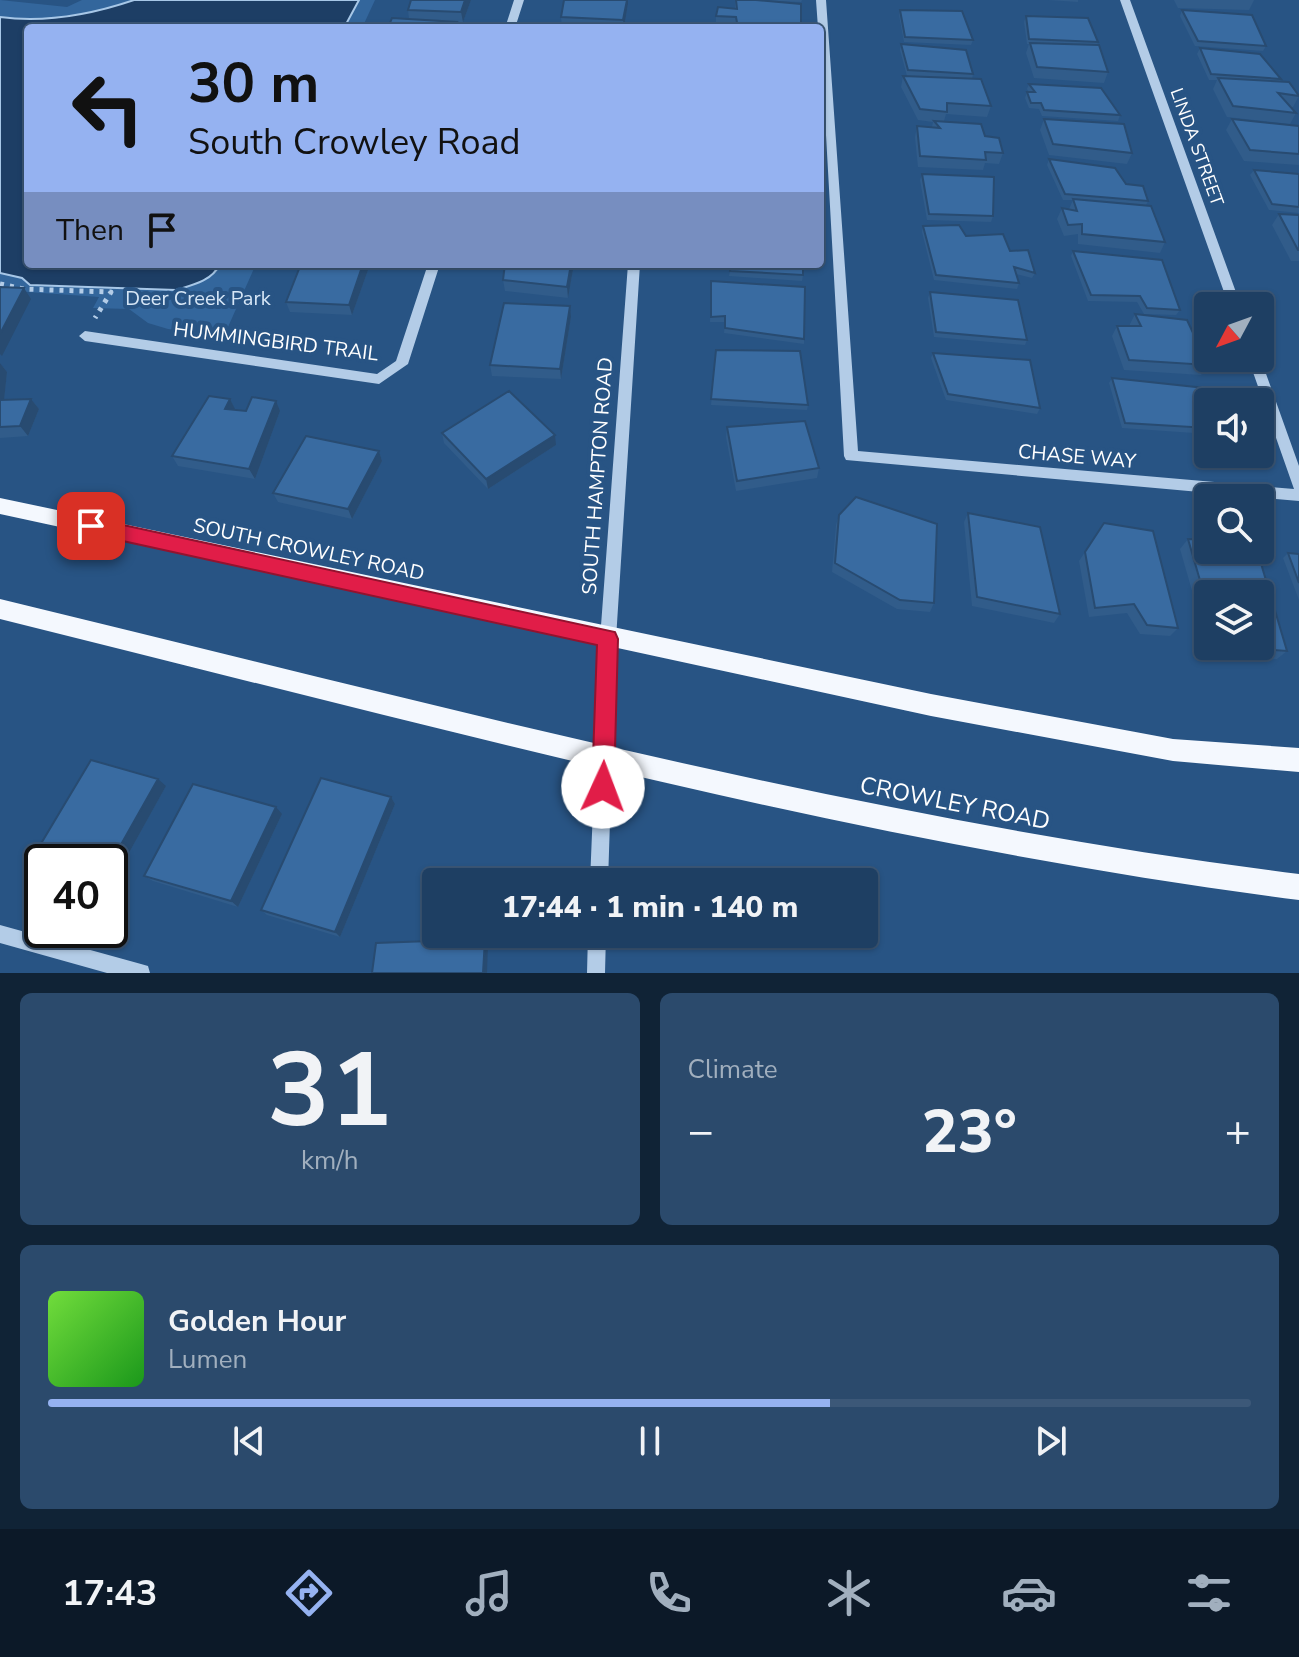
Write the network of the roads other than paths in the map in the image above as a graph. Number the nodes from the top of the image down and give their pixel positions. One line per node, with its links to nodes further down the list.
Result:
1 (519, 0): 4 (street)
2 (821, 0): 5 (street)
3 (1125, 0): 10 (street, LINDA STREET)
4 (511, 24)
5 (822, 24)
6 (824, 88): 7 (street)
7 (825, 117): 14 (street, CHASE WAY)
8 (433, 268): 11 (street, HUMMINGBIRD TRAIL)
9 (634, 268): 17 (street, SOUTH HAMPTON ROAD)
10 (1230, 292)
11 (85, 336)
12 (1259, 372): 13 (street)
13 (1299, 485)
14 (1299, 495)
15 (0, 506): 17 (main road, SOUTH CROWLEY ROAD)
16 (0, 609): 18 (main road)
17 (608, 639): 18 (street, SOUTH HAMPTON ROAD); 19 (main road)
18 (604, 755): 20 (street, SOUTH HAMPTON ROAD); 21 (main road, CROWLEY ROAD)
19 (1299, 760)
20 (600, 868)
21 (1299, 887)
22 (0, 934): 24 (street)
23 (597, 948): 25 (street)
24 (141, 973)
25 (596, 973)

